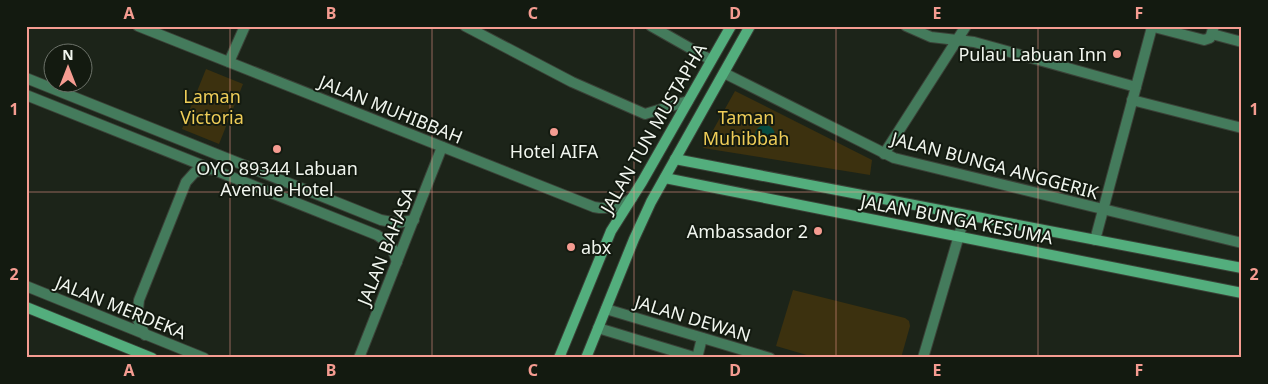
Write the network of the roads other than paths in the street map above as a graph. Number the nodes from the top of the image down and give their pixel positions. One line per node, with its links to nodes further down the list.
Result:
1 (138, 26): 14 (street, JALAN MUHIBBAH)
2 (245, 26): 14 (street)
3 (465, 26): 20 (street)
4 (651, 26): 13 (street)
5 (731, 26): 13 (street, JALAN TUN MUSTAPHA)
6 (750, 26): 15 (street, JALAN TUN MUSTAPHA)
7 (906, 26): 11 (street)
8 (966, 26): 11 (street)
9 (1151, 26): 10 (street); 17 (street)
10 (1213, 30): 12 (street)
11 (957, 40): 17 (street); 23 (street)
12 (1242, 42)
13 (711, 60): 20 (street, JALAN TUN MUSTAPHA)
14 (229, 62): 22 (street, JALAN MUHIBBAH)
15 (724, 73): 23 (street, JALAN BUNGA ANGGERIK); 24 (street, JALAN TUN MUSTAPHA)
16 (26, 78): 30 (street)
17 (1136, 87): 19 (street)
18 (26, 95): 25 (street)
19 (1132, 100): 21 (street); 28 (street)
20 (688, 101): 27 (street, JALAN TUN MUSTAPHA)
21 (1242, 128)
22 (442, 147): 27 (street, JALAN MUHIBBAH); 30 (street, JALAN BAHASA)
23 (884, 154): 28 (street, JALAN BUNGA ANGGERIK)
24 (675, 159): 26 (street, JALAN TUN MUSTAPHA); 29 (street, JALAN BUNGA KESUMA)
25 (212, 169): 34 (street); 41 (street)
26 (665, 178): 31 (street, JALAN BUNGA KESUMA); 39 (street, JALAN TUN MUSTAPHA)
27 (632, 198): 46 (street, JALAN TUN MUSTAPHA)
28 (1103, 210): 32 (street); 33 (street, JALAN BUNGA ANGGERIK)
29 (965, 215): 31 (street); 32 (street, JALAN BUNGA KESUMA)
30 (414, 220): 34 (street, JALAN BAHASA)
31 (959, 237): 37 (street, JALAN BUNGA KESUMA); 50 (street)
32 (1095, 240): 35 (street, JALAN BUNGA KESUMA)
33 (1242, 243)
34 (397, 262): 45 (street, JALAN BAHASA)
35 (1242, 268)
36 (26, 286): 41 (street, JALAN MERDEKA)
37 (1242, 293)
38 (26, 307): 43 (street, JALAN MERDEKA)
39 (606, 309): 40 (street, JALAN TUN MUSTAPHA); 42 (street, JALAN DEWAN)
40 (598, 328): 47 (street, JALAN TUN MUSTAPHA); 48 (street, JALAN DEWAN)
41 (145, 335): 44 (street, JALAN MERDEKA)
42 (702, 338): 48 (street); 49 (street, JALAN DEWAN)
43 (152, 358)
44 (204, 358)
45 (359, 358)
46 (559, 358)
47 (586, 358)
48 (697, 358)
49 (770, 358)
50 (923, 358)

